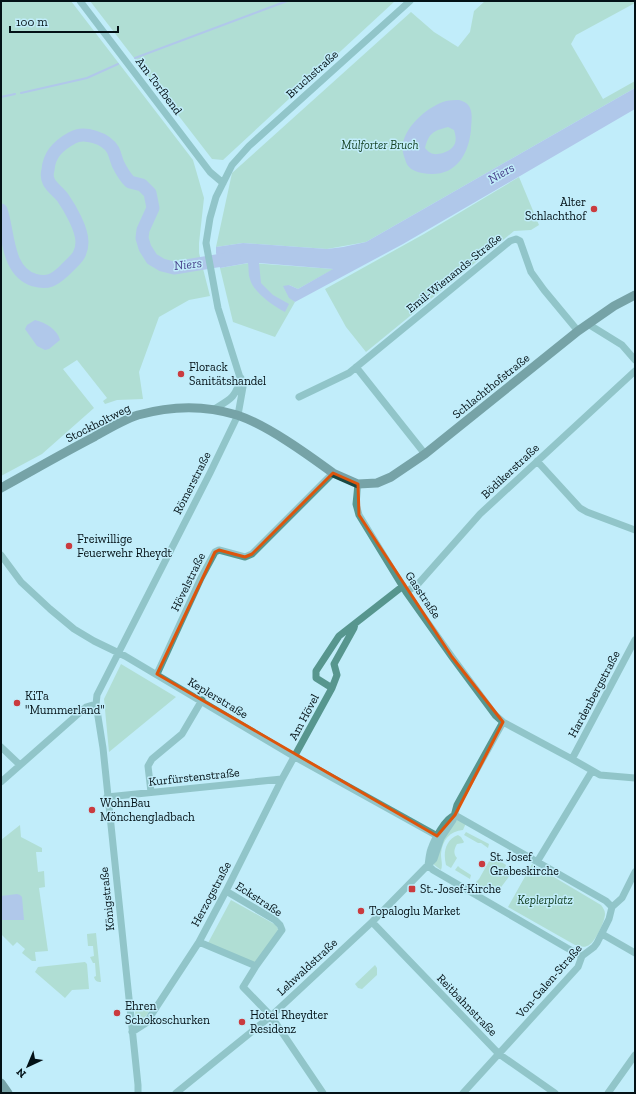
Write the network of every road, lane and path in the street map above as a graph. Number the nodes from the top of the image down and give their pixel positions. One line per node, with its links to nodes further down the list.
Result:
1 (80, 1): 4 (street, Am Torfbend)
2 (410, 1): 3 (street, Bruchstraße)
3 (232, 165): 4 (street, Römerstraße)
4 (223, 183): 11 (street, Römerstraße)
5 (635, 295): 6 (main road, Schlachthofstraße)
6 (588, 324): 7 (main road, Schlachthofstraße); 8 (street)
7 (578, 331): 9 (street, Emil-Wienands-Straße); 15 (main road, Schlachthofstraße)
8 (635, 360)
9 (356, 367): 12 (street, Emil-Wienands-Straße); 15 (street)
10 (635, 371): 16 (street, Bödikerstraße)
11 (241, 378): 13 (street); 14 (street, Römerstraße)
12 (299, 397)
13 (214, 409): 14 (main road); 19 (main road, Stockholtweg)
14 (238, 415): 17 (main road); 25 (street, Römerstraße)
15 (425, 454): 18 (main road, Schlachthofstraße)
16 (537, 461): 20 (street); 22 (street, Bödikerstraße)
17 (333, 473): 18 (main road); 26 (street, Hövelstraße)
18 (358, 484): 22 (street, Gasstraße)
19 (1, 488)
20 (635, 530)
21 (1, 555): 25 (street, Keplerstraße)
22 (404, 589): 23 (street, Am Hövel); 30 (street, Gasstraße)
23 (355, 624): 27 (street, Am Hövel); 27 (street, Am Hövel)
24 (635, 640): 33 (street, Hardenbergstraße)
25 (119, 652): 26 (street, Keplerstraße); 29 (street, Römerstraße)
26 (157, 674): 28 (street, Keplerstraße)
27 (332, 688): 32 (street, Am Hövel)
28 (202, 700): 32 (street, Keplerstraße); 39 (street)
29 (96, 704): 34 (street); 40 (street, Königstraße)
30 (503, 722): 33 (street, Gasstraße); 41 (street, Lehwaldstraße)
31 (1, 747): 34 (street)
32 (295, 757): 37 (street, Herzogstraße); 42 (street, Keplerstraße)
33 (572, 759): 35 (street, Gasstraße)
34 (20, 764): 38 (street)
35 (592, 771): 36 (street, Gasstraße); 43 (street)
36 (635, 778)
37 (282, 779): 39 (street, Kurfürstenstraße); 46 (street, Herzogstraße)
38 (1, 782)
39 (151, 792): 40 (street, Kurfürstenstraße)
40 (107, 797): 55 (street, Königstraße)
41 (454, 815): 42 (street, Lehwaldstraße); 43 (street)
42 (439, 837): 44 (street, Lehwaldstraße)
43 (537, 862): 47 (street)
44 (428, 865): 48 (street, Lehwaldstraße); 52 (street)
45 (635, 872): 47 (street, Von-Galen-Straße)
46 (226, 891): 50 (street, Herzogstraße); 53 (street, Eckstraße)
47 (612, 907): 49 (street, Von-Galen-Straße)
48 (372, 922): 54 (street, Lehwaldstraße); 56 (street, Reitbahnstraße)
49 (602, 934): 51 (street); 52 (street, Von-Galen-Straße)
50 (198, 942): 53 (street); 55 (street, Herzogstraße)
51 (635, 953)
52 (582, 956): 56 (street, Von-Galen-Straße)
53 (256, 966): 54 (street)
54 (271, 1016): 61 (street, Lehwaldstraße); 62 (street)
55 (132, 1032): 60 (street, Königstraße)
56 (499, 1054): 63 (street, Von-Galen-Straße); 64 (street, Reitbahnstraße)
57 (635, 1055): 65 (street)
58 (1, 1083): 59 (main road)
59 (8, 1093)
60 (138, 1093)
61 (176, 1093)
62 (323, 1093)
63 (463, 1093)
64 (555, 1093)
65 (608, 1093)

